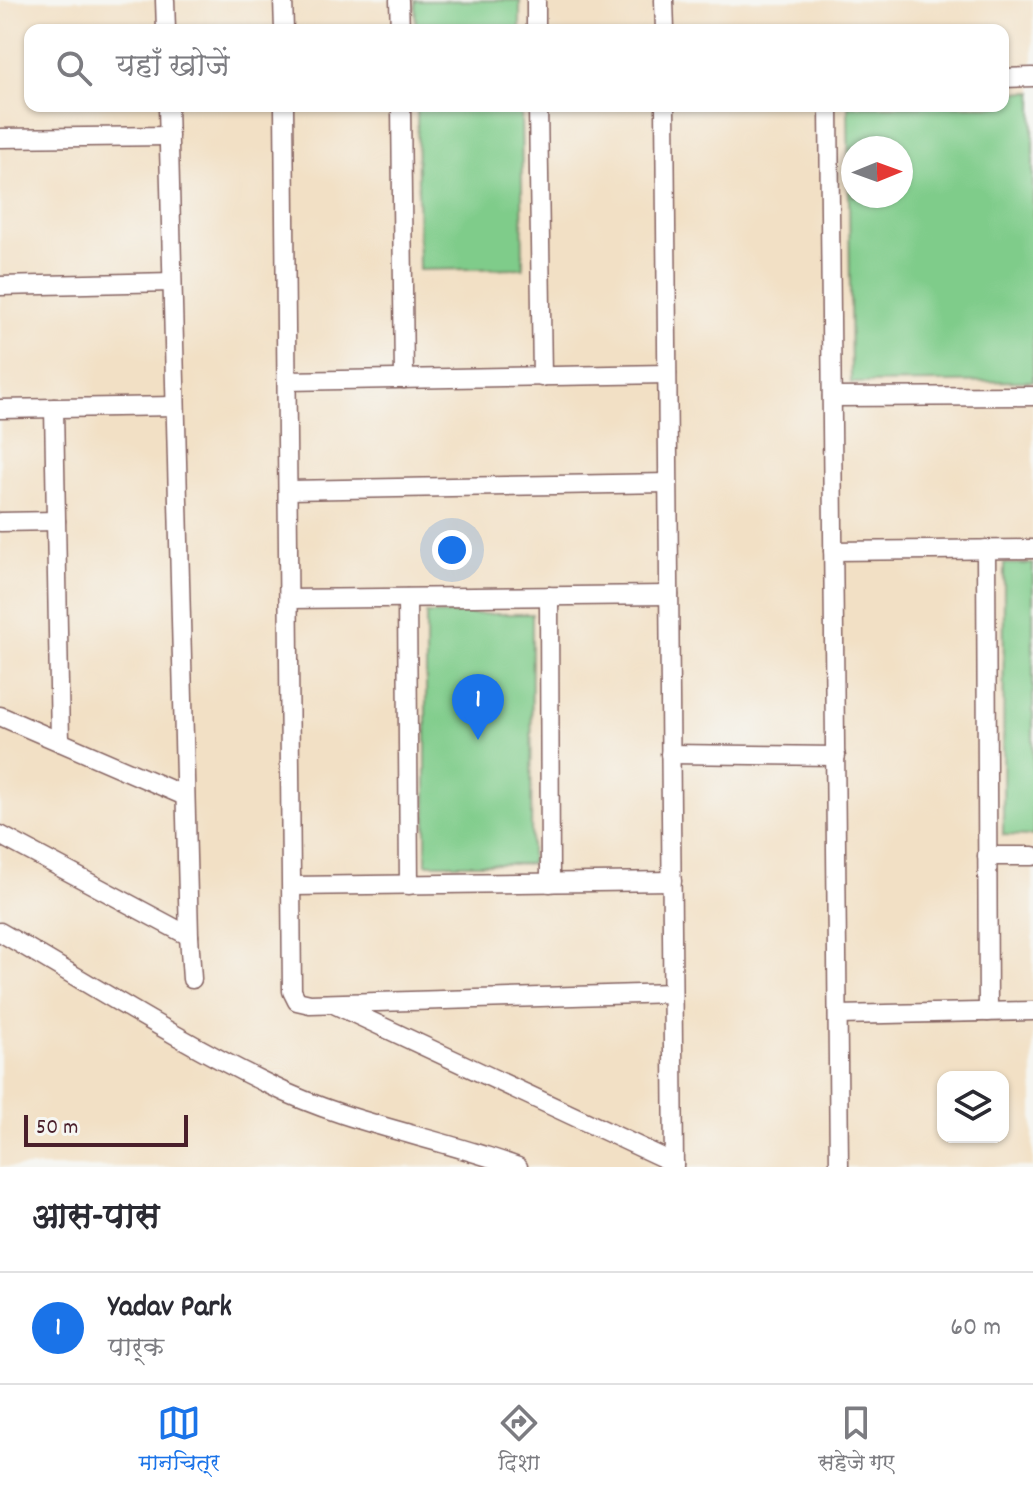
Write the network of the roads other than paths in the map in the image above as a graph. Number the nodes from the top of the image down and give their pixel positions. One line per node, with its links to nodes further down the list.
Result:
1 (165, 0): 6 (street)
2 (283, 0): 7 (street)
3 (399, 0): 8 (street)
4 (536, 0): 9 (street)
5 (664, 0): 10 (street)
6 (166, 24)
7 (284, 24)
8 (400, 24)
9 (536, 24)
10 (665, 24)
11 (1033, 77): 12 (street)
12 (1009, 78)
13 (168, 112): 19 (street)
14 (284, 112): 26 (street)
15 (401, 112): 25 (street)
16 (538, 112): 24 (street)
17 (665, 112): 23 (street)
18 (829, 112): 28 (street)
19 (169, 136): 20 (street); 21 (street)
20 (0, 138)
21 (172, 282): 22 (street); 29 (street)
22 (0, 286)
23 (667, 374): 24 (street); 32 (street)
24 (542, 377): 25 (street)
25 (404, 379): 26 (street)
26 (287, 381): 33 (street)
27 (1033, 396): 28 (street)
28 (832, 397): 38 (street)
29 (175, 406): 30 (street); 47 (street)
30 (54, 408): 31 (street); 34 (street)
31 (0, 409)
32 (668, 483): 33 (street); 39 (street)
33 (289, 490): 42 (street)
34 (56, 521): 35 (street); 44 (street)
35 (0, 522)
36 (986, 549): 37 (street); 38 (street); 49 (street)
37 (1033, 549)
38 (833, 551): 46 (street)
39 (669, 595): 40 (street); 45 (street)
40 (549, 596): 41 (street); 52 (street)
41 (407, 598): 42 (street); 53 (street)
42 (290, 599): 54 (street)
43 (0, 716): 44 (street)
44 (60, 742): 47 (street)
45 (670, 754): 46 (street); 51 (street)
46 (836, 756): 62 (street)
47 (185, 796): 56 (street)
48 (0, 835): 56 (street)
49 (987, 856): 50 (street); 61 (street)
50 (1033, 856)
51 (672, 881): 52 (street); 58 (street)
52 (550, 883): 53 (street)
53 (409, 885): 54 (street)
54 (293, 886): 59 (street)
55 (0, 932): 64 (street)
56 (189, 936): 57 (street)
57 (192, 979)
58 (672, 993): 59 (street); 63 (street)
59 (334, 1004): 63 (street)
60 (1033, 1011): 61 (street)
61 (988, 1012): 62 (street)
62 (838, 1015): 65 (street)
63 (674, 1165)
64 (518, 1167)
65 (839, 1167)

